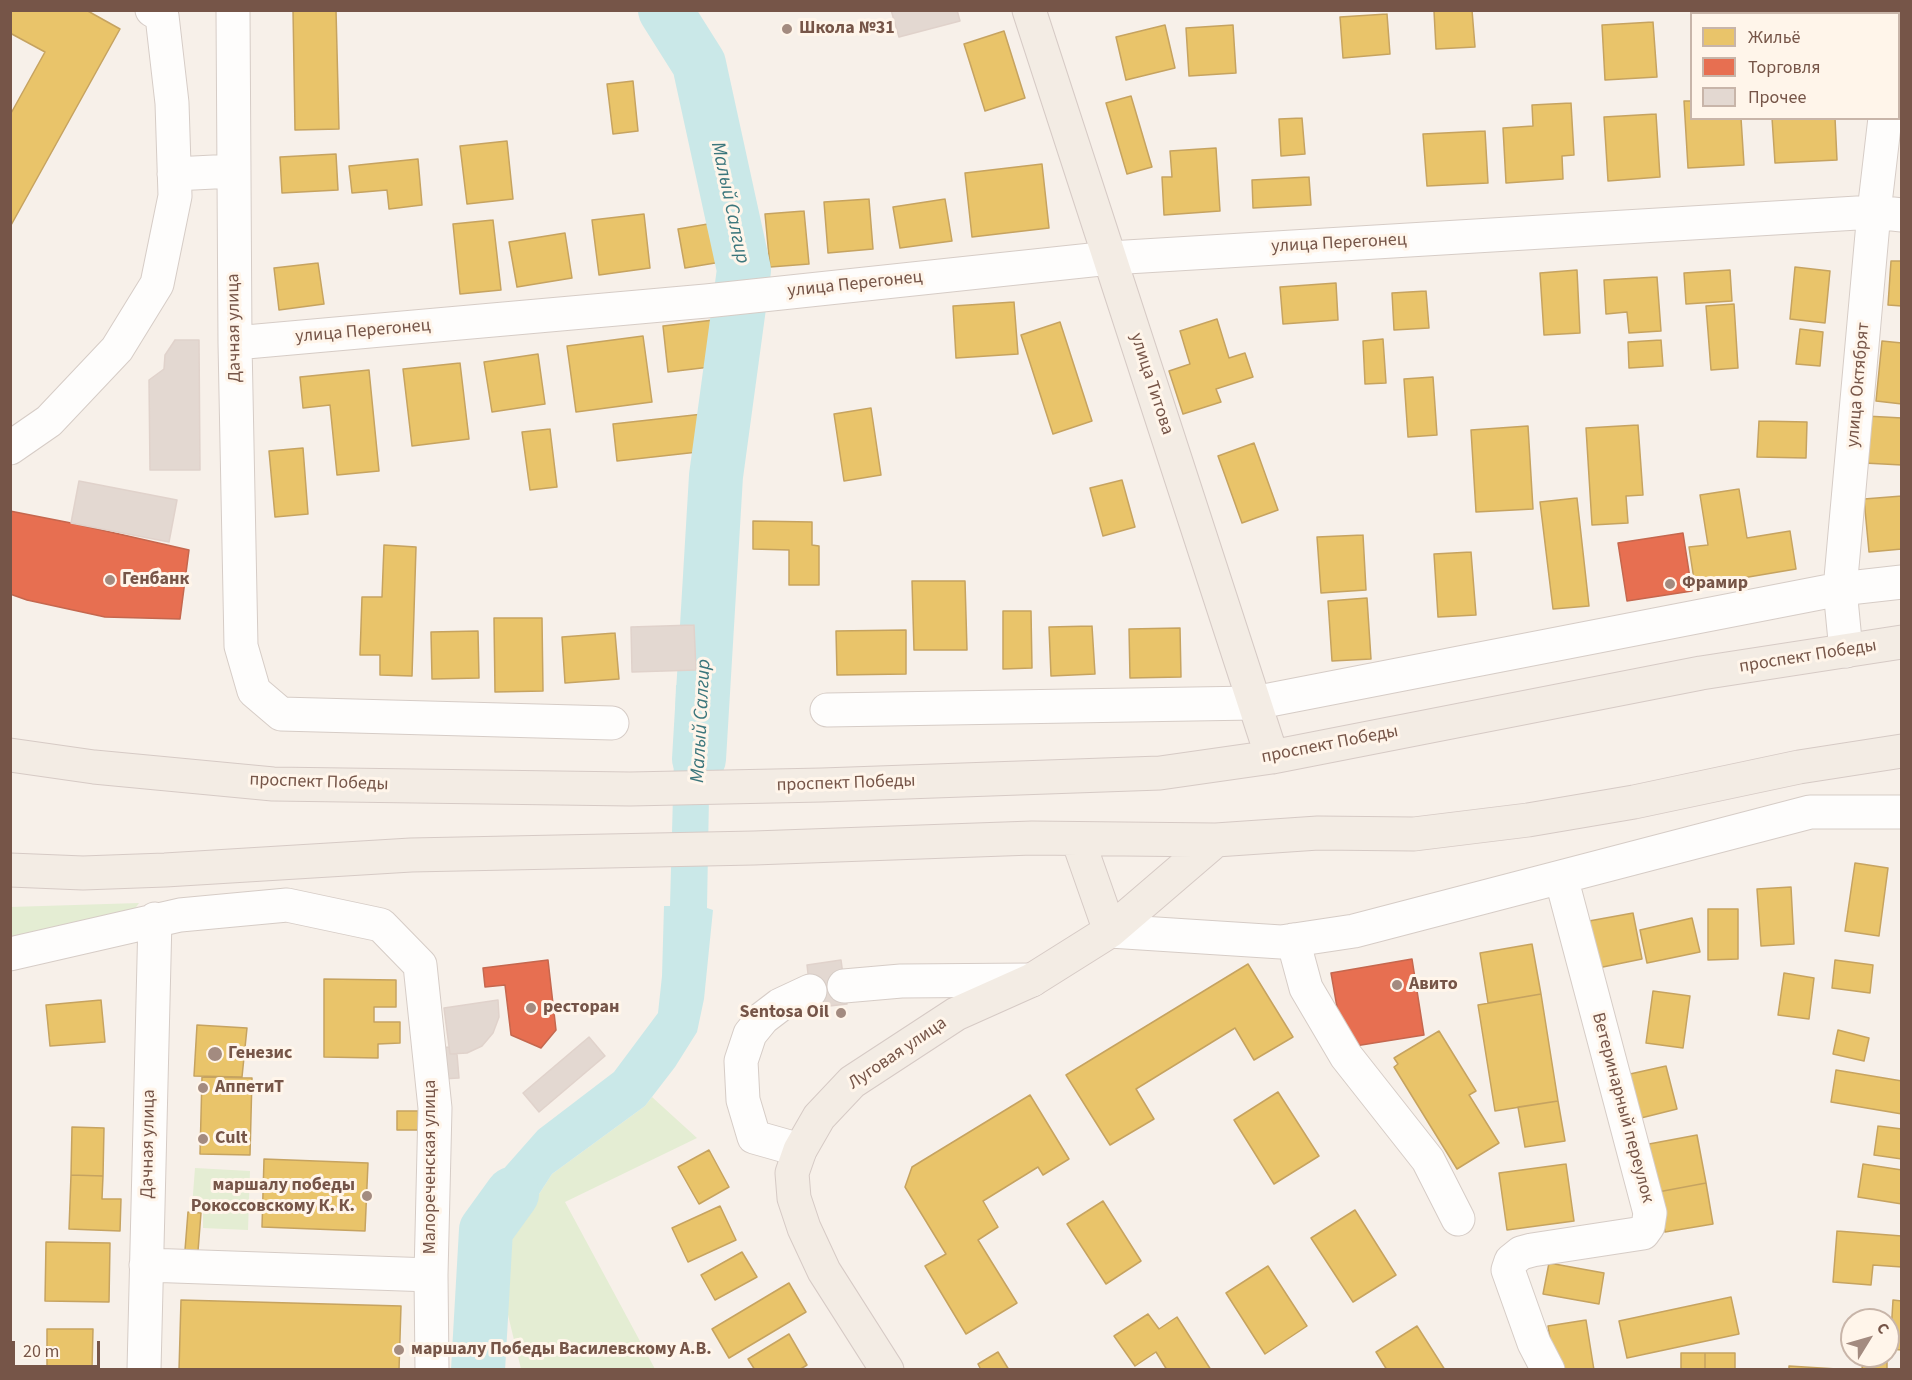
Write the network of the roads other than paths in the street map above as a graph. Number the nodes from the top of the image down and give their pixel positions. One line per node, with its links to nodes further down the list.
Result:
1 (233, 10): 5 (street, Дачная улица)
2 (1029, 10): 8 (main road, улица Титова)
3 (158, 12): 6 (street)
4 (1885, 120): 7 (street, улица Октябрят)
5 (234, 171): 6 (street); 9 (street, Дачная улица)
6 (174, 174): 10 (street)
7 (1888, 213): 8 (street, улица Перегонец); 12 (street, улица Октябрят)
8 (1110, 258): 9 (street, улица Перегонец); 15 (main road, улица Титова)
9 (235, 344): 17 (street, Дачная улица)
10 (10, 448)
11 (1902, 582): 12 (street)
12 (1840, 589): 14 (street, улица Октябрят); 15 (street)
13 (1902, 642): 14 (main road, проспект Победы)
14 (1846, 651): 20 (main road, проспект Победы)
15 (1254, 702): 16 (street); 20 (main road, улица Титова)
16 (827, 710)
17 (612, 723)
18 (1902, 751): 23 (main road)
19 (10, 755): 20 (main road, проспект Победы)
20 (1272, 757)
21 (1902, 812): 25 (street)
22 (1078, 840): 23 (main road); 24 (main road); 27 (main road)
23 (1216, 840): 27 (main road, Луговая улица)
24 (10, 870)
25 (1561, 877): 28 (street); 40 (street, Ветеринарный переулок)
26 (155, 920): 29 (street); 35 (street, Дачная улица); 36 (street, Малореченская улица)
27 (1110, 931): 28 (street); 30 (main road, Луговая улица)
28 (1293, 940): 34 (street)
29 (10, 954)
30 (1032, 980): 31 (street); 33 (main road, Луговая улица)
31 (844, 986)
32 (810, 991): 33 (street)
33 (800, 1150): 39 (main road, Луговая улица)
34 (1458, 1219)
35 (146, 1265): 36 (street); 37 (street, Дачная улица)
36 (431, 1275): 38 (street, Малореченская улица)
37 (144, 1370)
38 (432, 1370)
39 (887, 1370)
40 (1548, 1370)

